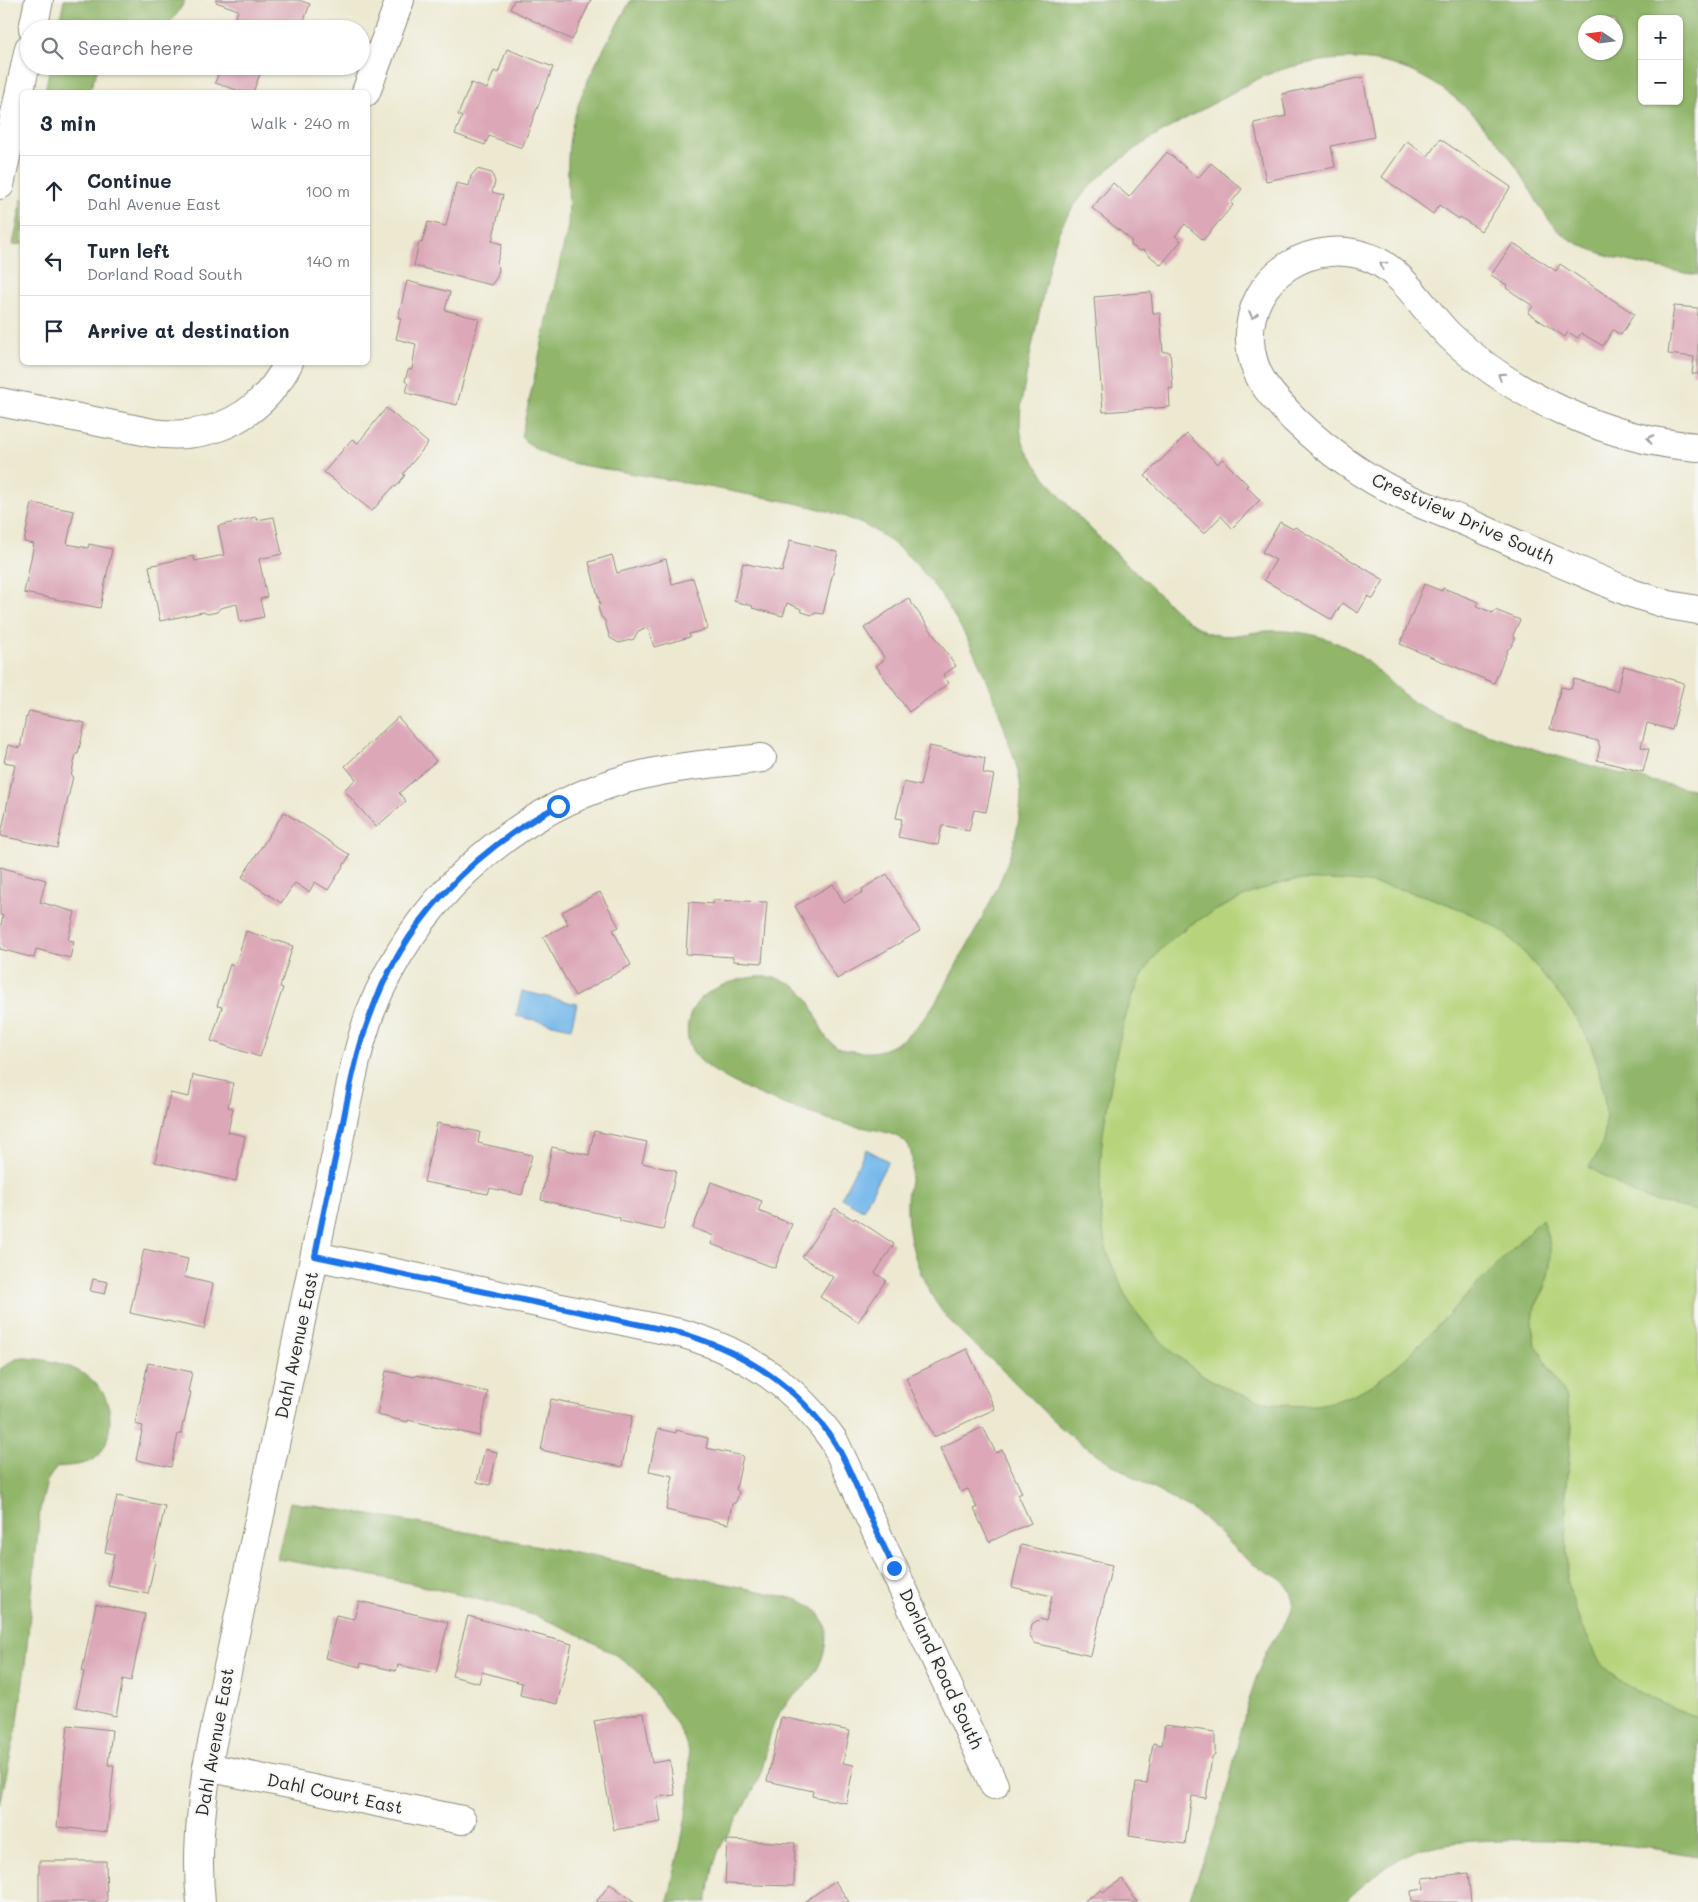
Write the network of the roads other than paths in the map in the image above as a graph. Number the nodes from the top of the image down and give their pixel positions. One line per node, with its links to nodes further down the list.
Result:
1 (39, 0): 3 (street)
2 (400, 0): 6 (street)
3 (35, 20)
4 (23, 75): 5 (street)
5 (20, 90)
6 (367, 90)
7 (20, 91): 8 (street)
8 (0, 185)
9 (287, 365): 10 (street)
10 (0, 402)
11 (1698, 447): 12 (street, Crestview Drive South, one-way to 12)
12 (1698, 610)
13 (762, 758): 14 (street, Dahl Avenue East)
14 (315, 1256): 15 (street, Dahl Avenue East); 16 (street, Dorland Road South)
15 (208, 1767): 17 (street, Dahl Court East); 18 (street, Dahl Avenue East)
16 (994, 1785)
17 (462, 1820)
18 (201, 1902)

